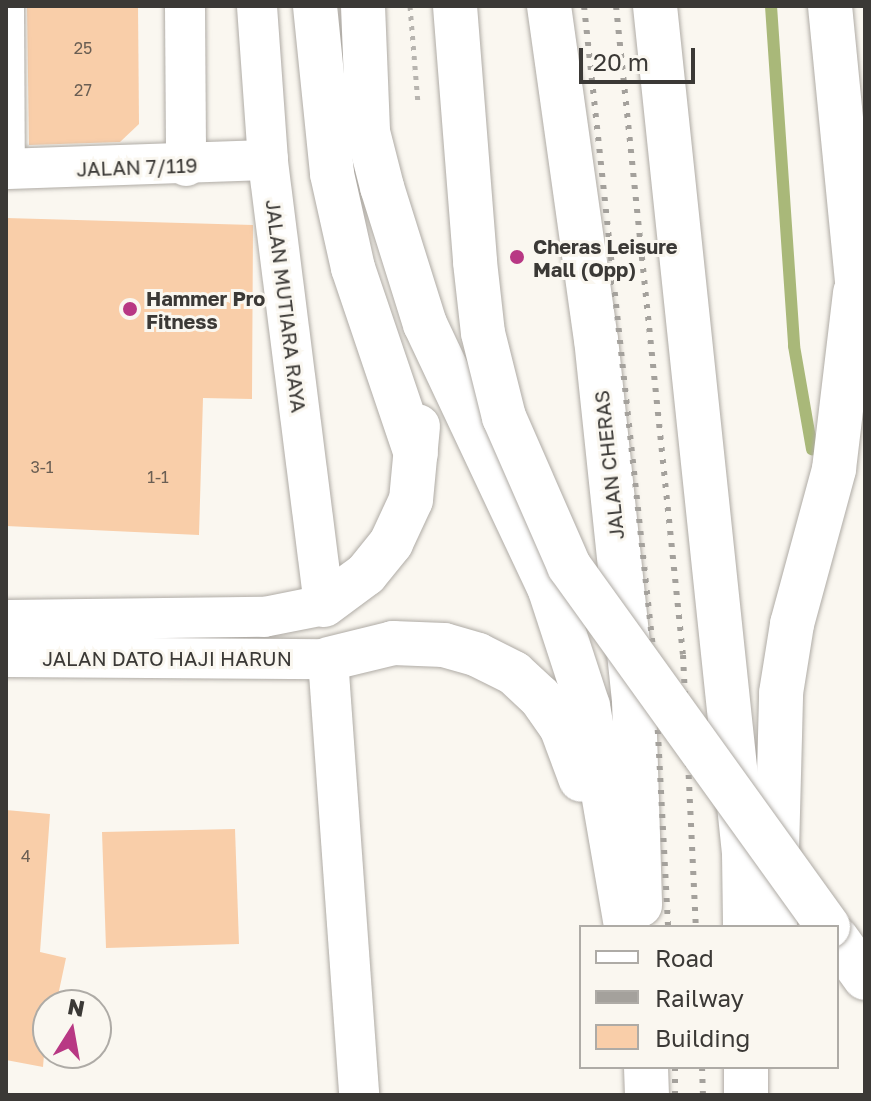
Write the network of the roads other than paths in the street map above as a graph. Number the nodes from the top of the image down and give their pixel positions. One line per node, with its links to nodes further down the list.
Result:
1 (14, 6): 12 (lane)
2 (185, 6): 11 (street)
3 (257, 6): 10 (street, JALAN MUTIARA RAYA)
4 (315, 6): 16 (highway)
5 (363, 6): 14 (highway)
6 (455, 6): 26 (highway, bridge)
7 (549, 6): 23 (highway, JALAN CHERAS)
8 (655, 6): 24 (highway)
9 (830, 6): 13 (highway)
10 (268, 160): 11 (street, JALAN 7/119); 17 (street, JALAN MUTIARA RAYA)
11 (186, 166): 12 (street, JALAN 7/119)
12 (11, 170)
13 (855, 292): 15 (highway); 25 (highway)
14 (425, 324): 16 (highway); 21 (highway)
15 (865, 344)
16 (416, 454): 17 (highway)
17 (324, 605): 18 (street, JALAN DATO HAJI HARUN)
18 (6, 620)
19 (6, 657): 20 (street, JALAN DATO HAJI HARUN)
20 (328, 659): 21 (highway); 31 (street)
21 (608, 850): 22 (highway)
22 (626, 925)
23 (641, 925)
24 (745, 925)
25 (775, 925)
26 (827, 925)
27 (839, 942): 28 (highway)
28 (865, 978)
29 (646, 1069): 32 (highway)
30 (746, 1069): 33 (highway)
31 (359, 1095)
32 (647, 1095)
33 (746, 1095)

